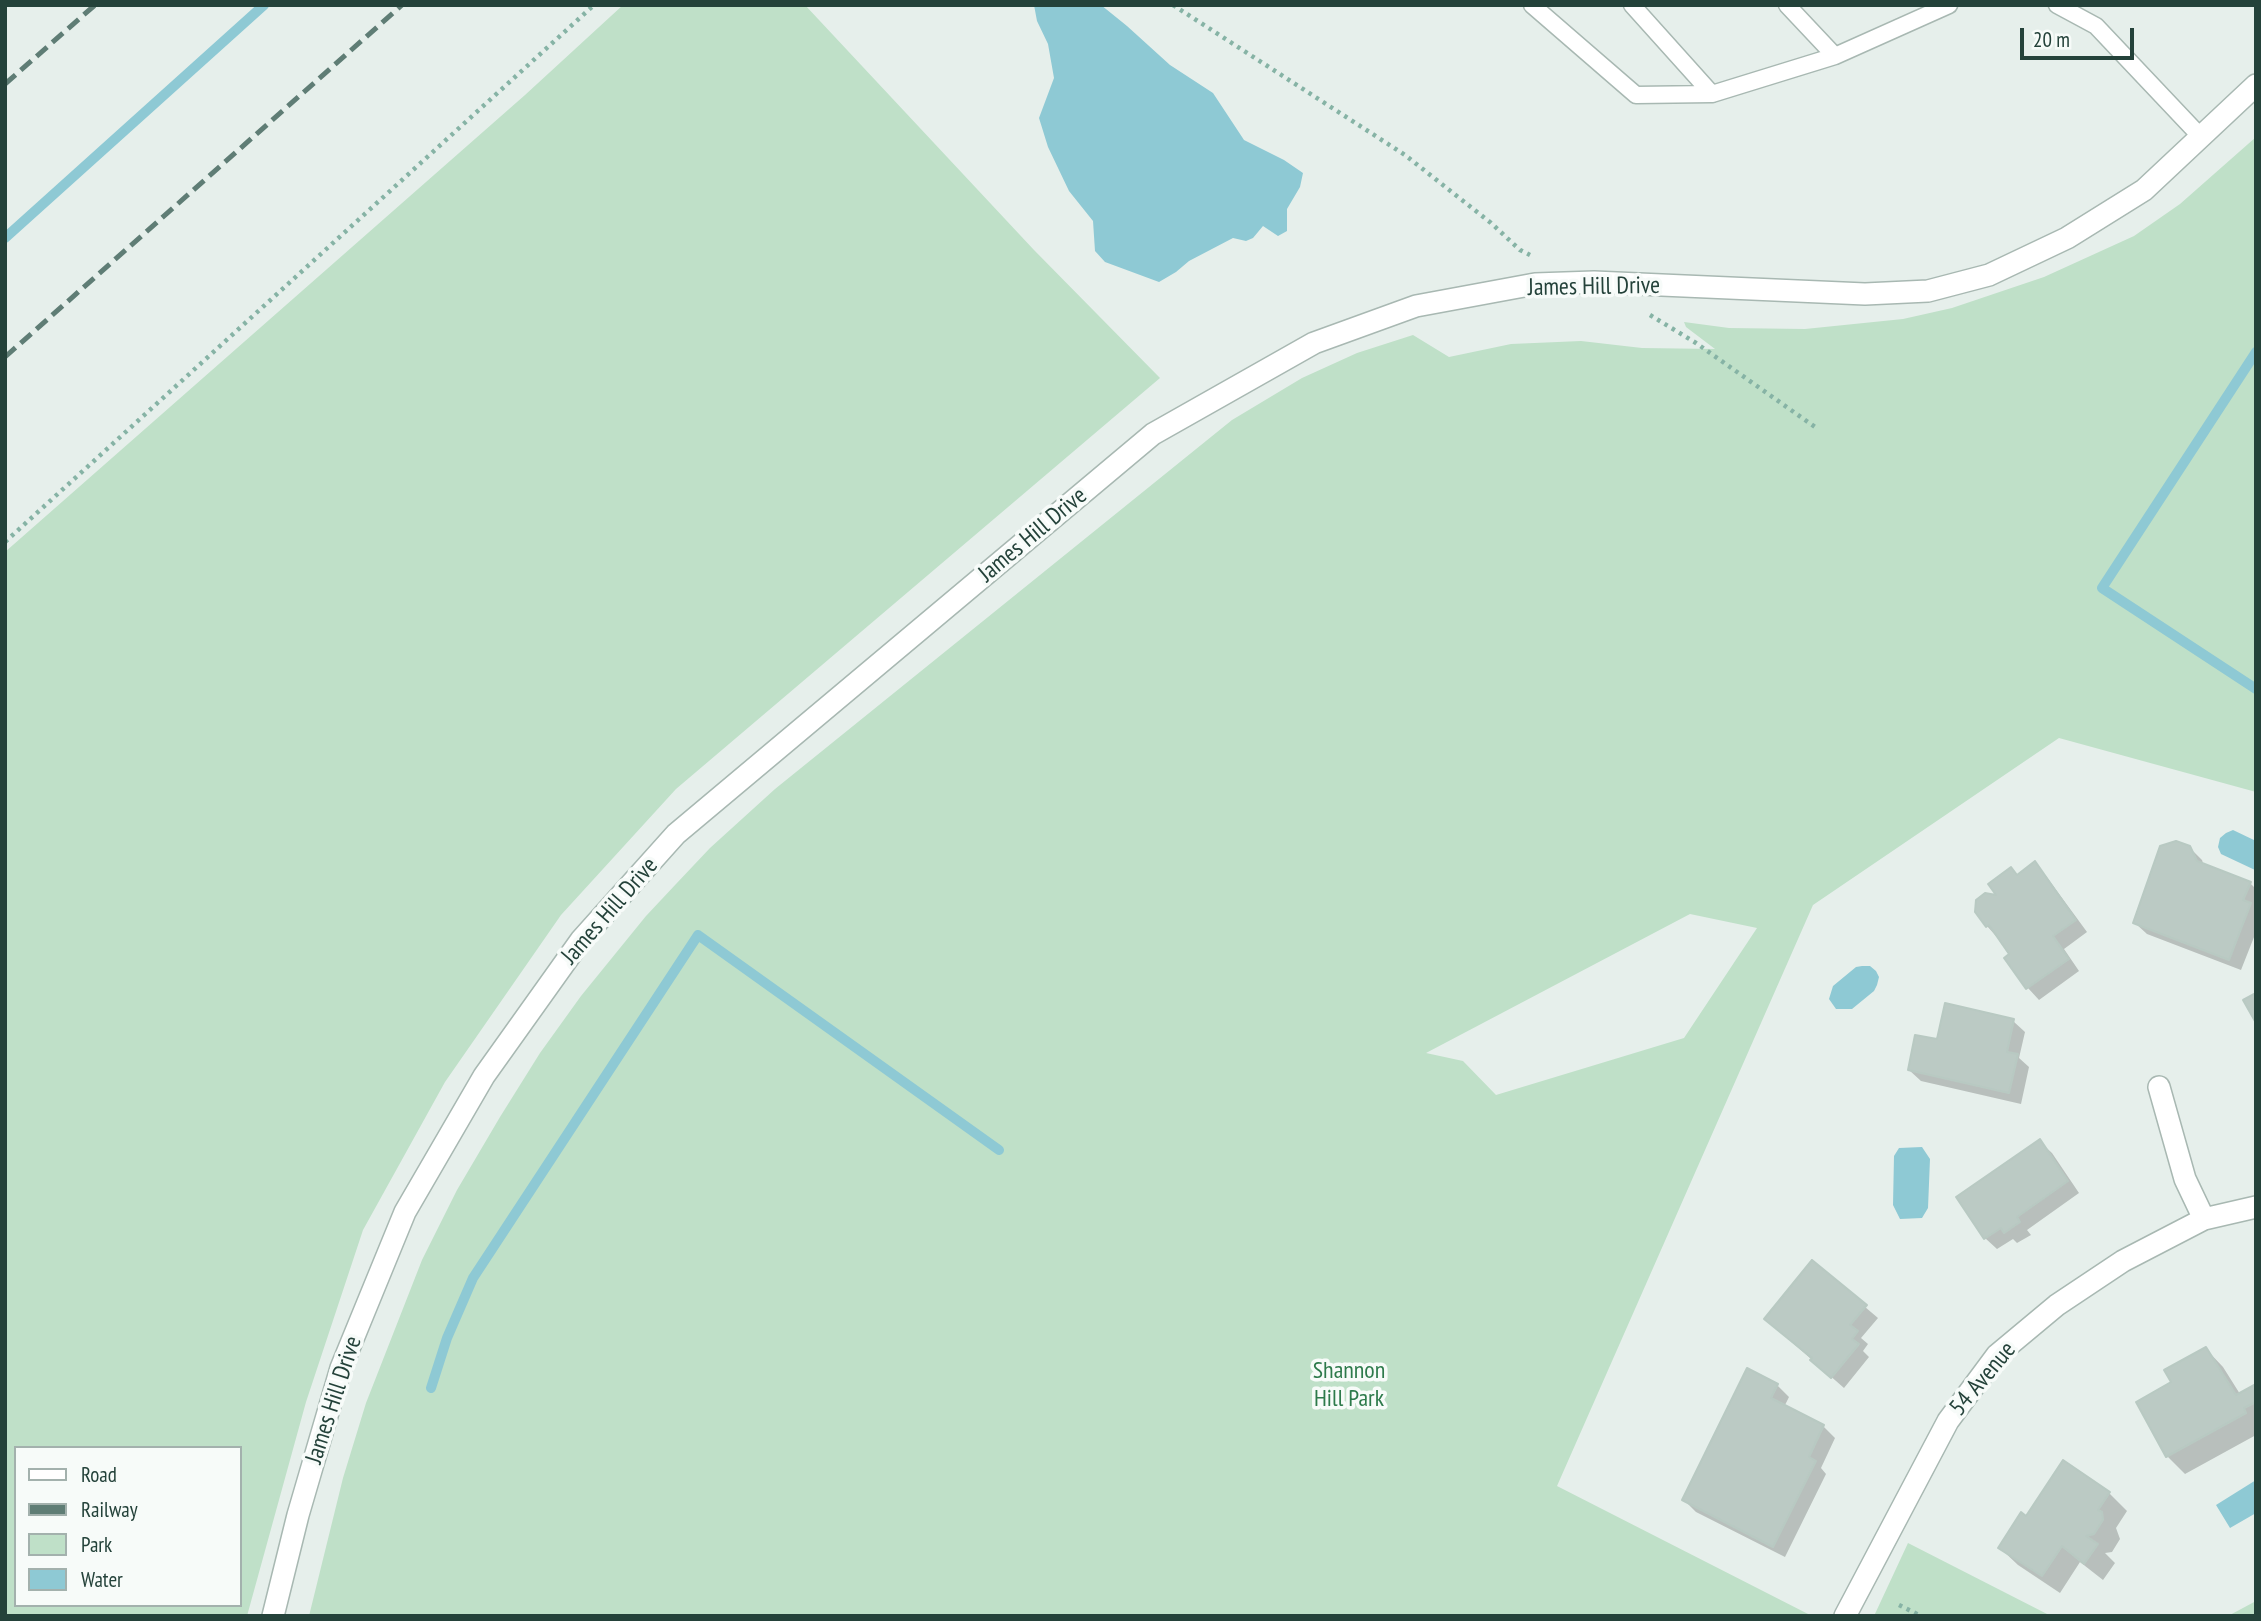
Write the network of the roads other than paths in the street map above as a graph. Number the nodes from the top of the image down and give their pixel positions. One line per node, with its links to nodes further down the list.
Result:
1 (1532, 5): 8 (lane)
2 (1632, 5): 8 (lane)
3 (1787, 5): 6 (lane)
4 (2057, 5): 9 (lane)
5 (1941, 6): 6 (lane)
6 (1835, 56): 8 (lane)
7 (2256, 85): 9 (street, James Hill Drive)
8 (1712, 94)
9 (2201, 137): 13 (street, James Hill Drive)
10 (2159, 1087): 12 (street)
11 (2256, 1207): 12 (street, 54 Avenue)
12 (2204, 1219): 14 (street, 54 Avenue)
13 (273, 1616)
14 (1845, 1616)

